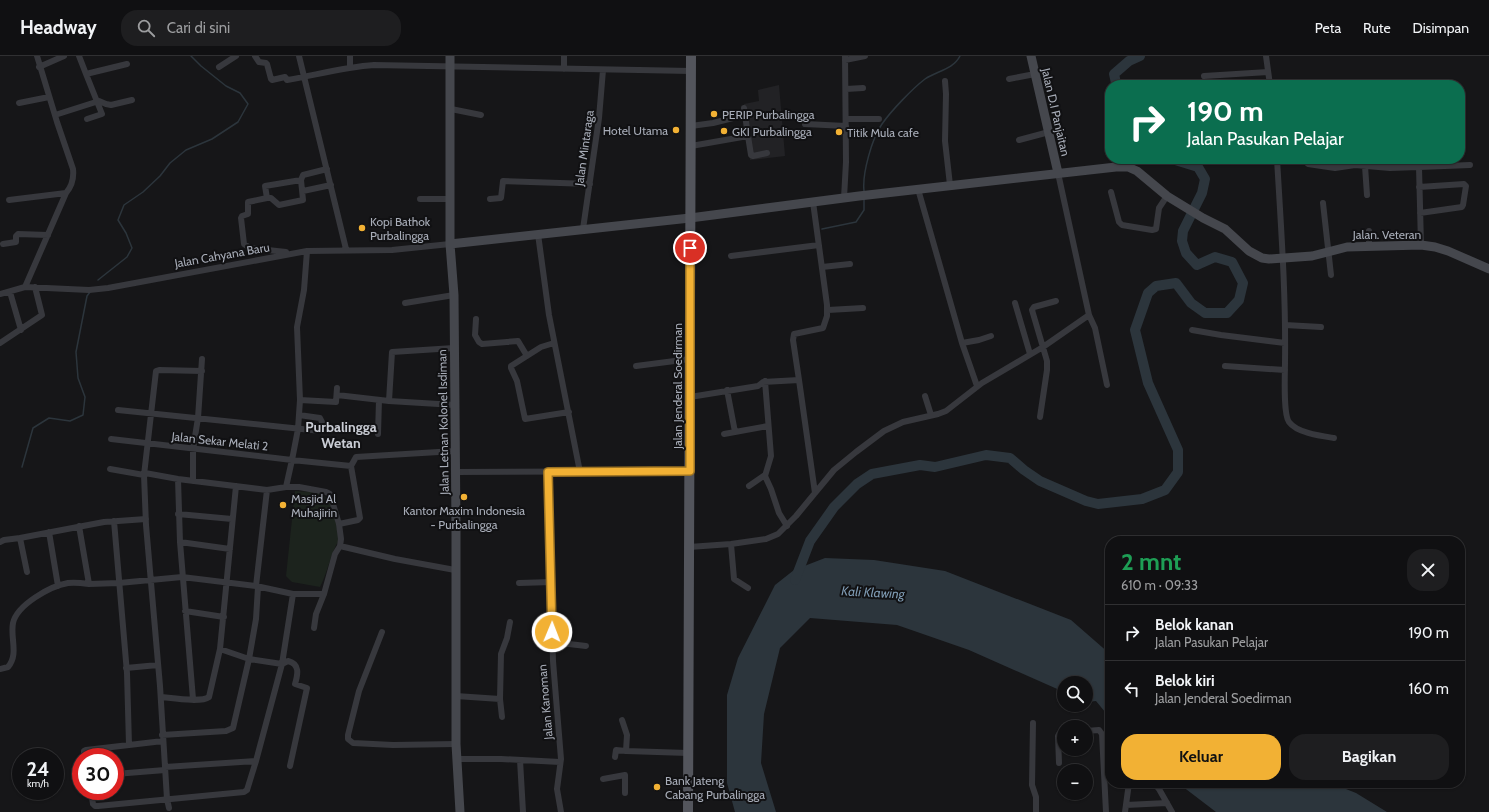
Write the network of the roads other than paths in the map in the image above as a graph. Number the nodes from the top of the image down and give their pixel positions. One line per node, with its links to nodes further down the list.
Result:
1 (37, 56): 17 (street)
2 (64, 56): 17 (street)
3 (78, 56): 24 (street)
4 (236, 56): 18 (street)
5 (254, 56): 27 (street)
6 (299, 56): 27 (street)
7 (350, 56): 16 (street)
8 (450, 56): 19 (street, Jalan Letnan Kolonel Isdiman)
9 (564, 56): 20 (street)
10 (691, 56): 22 (main road, Jalan Jenderal Soedirman)
11 (865, 56): 14 (street)
12 (1031, 56): 25 (street, Jalan D.I Panjaitan)
13 (1266, 56): 23 (street)
14 (845, 58): 32 (street)
15 (127, 64): 24 (street)
16 (350, 66): 19 (street); 27 (street)
17 (39, 67): 33 (street)
18 (219, 67)
19 (450, 67): 20 (street); 38 (street, Jalan Letnan Kolonel Isdiman)
20 (564, 69): 21 (street)
21 (603, 70): 22 (street); 61 (street, Jalan Mintaraga)
22 (691, 72): 46 (main road, Jalan Jenderal Soedirman)
23 (1268, 72): 26 (street); 29 (street)
24 (86, 74): 35 (street)
25 (1035, 74): 28 (street); 48 (street, Jalan D.I Panjaitan)
26 (1204, 76)
27 (304, 77): 58 (street)
28 (1009, 79)
29 (1269, 80)
30 (945, 81): 63 (street)
31 (863, 88): 32 (street)
32 (846, 89): 42 (street)
33 (49, 97): 36 (street); 39 (street)
34 (132, 100): 35 (street)
35 (96, 102): 39 (street); 44 (street)
36 (20, 103)
37 (744, 108): 41 (street)
38 (450, 109): 40 (street); 74 (street, Jalan Letnan Kolonel Isdiman)
39 (55, 115): 68 (street)
40 (480, 115)
41 (745, 115): 46 (street); 49 (street)
42 (846, 119): 43 (street); 47 (street)
43 (879, 119)
44 (87, 120)
45 (805, 124): 47 (street)
46 (691, 126): 51 (main road, Jalan Jenderal Soedirman)
47 (846, 126): 72 (street)
48 (1049, 132): 50 (street); 59 (street, Jalan D.I Panjaitan)
49 (748, 136): 51 (street); 52 (street)
50 (1019, 140)
51 (691, 146): 80 (main road, Jalan Jenderal Soedirman)
52 (767, 153)
53 (1277, 164): 95 (street)
54 (1308, 164): 56 (street)
55 (1470, 164): 57 (street)
56 (1365, 166): 57 (street); 69 (street)
57 (1419, 167): 64 (street)
58 (327, 169): 60 (street); 62 (street)
59 (1058, 172): 63 (street, Jalan. Veteran); 70 (street, Jalan. Veteran); 110 (street)
60 (302, 180): 66 (street); 71 (street)
61 (590, 184): 75 (street); 81 (street, Jalan Mintaraga)
62 (331, 185): 66 (street); 90 (street)
63 (950, 185): 65 (street, Jalan. Veteran)
64 (1419, 187): 79 (street); 79 (street)
65 (918, 189): 72 (street, Jalan. Veteran); 119 (street)
66 (303, 191): 71 (street)
67 (1111, 192): 70 (street)
68 (66, 194): 76 (street); 84 (street)
69 (1367, 195)
70 (1167, 196): 95 (street, Jalan. Veteran)
71 (266, 198): 93 (street)
72 (844, 198): 77 (street, Jalan. Veteran)
73 (420, 199): 74 (street)
74 (451, 199): 86 (street, Jalan Letnan Kolonel Isdiman)
75 (490, 199)
76 (9, 200)
77 (813, 202): 80 (street, Jalan. Veteran); 87 (street)
78 (1323, 203): 92 (street)
79 (1420, 213): 88 (street)
80 (690, 218): 81 (street, Jalan. Veteran); 126 (main road, Jalan Jenderal Soedirman)
81 (583, 229): 83 (street, Jalan. Veteran)
82 (1369, 231): 89 (street)
83 (538, 234): 86 (street, Jalan. Veteran); 118 (street)
84 (48, 235): 85 (street); 100 (street)
85 (3, 244)
86 (450, 244): 90 (street, Jalan Cahyana Baru); 104 (street, Jalan Letnan Kolonel Isdiman)
87 (819, 245): 94 (street); 97 (street)
88 (1421, 245): 89 (street, Jalan. Veteran); 98 (street, Jalan. Veteran)
89 (1369, 247): 92 (street, Jalan. Veteran)
90 (346, 250): 91 (street, Jalan Cahyana Baru)
91 (307, 251): 93 (street, Jalan Cahyana Baru); 140 (street)
92 (1328, 251): 95 (street, Jalan. Veteran); 99 (street)
93 (293, 253): 101 (street, Jalan Cahyana Baru)
94 (731, 256)
95 (1283, 258): 112 (street)
96 (850, 264): 97 (street)
97 (822, 267): 109 (street)
98 (1489, 269)
99 (1331, 275)
100 (25, 287): 101 (street, Jalan Cahyana Baru); 102 (street, Jalan Cahyana Baru)
101 (35, 287): 114 (street)
102 (10, 292): 103 (street, Jalan Cahyana Baru); 114 (street)
103 (0, 294)
104 (454, 295): 106 (street); 122 (street, Jalan Letnan Kolonel Isdiman)
105 (1056, 301): 121 (street)
106 (405, 303)
107 (1015, 303): 123 (street)
108 (863, 308): 109 (street)
109 (828, 310): 131 (street)
110 (1089, 315): 121 (street); 133 (street)
111 (476, 319): 124 (street)
112 (1285, 325): 113 (street); 120 (street)
113 (1321, 326)
114 (21, 330): 117 (street)
115 (1192, 330): 120 (street)
116 (991, 336): 119 (street)
117 (0, 343)
118 (554, 343): 124 (street); 145 (street)
119 (962, 343): 134 (street)
120 (1285, 343): 129 (street)
121 (1043, 347): 123 (street); 149 (street)
122 (454, 348): 142 (street); 143 (street, Jalan Letnan Kolonel Isdiman)
123 (1030, 354): 134 (street)
124 (528, 356): 145 (street)
125 (202, 359): 130 (street)
126 (690, 359): 127 (street); 139 (main road, Jalan Jenderal Soedirman)
127 (636, 366)
128 (1225, 366): 129 (street)
129 (1285, 370): 156 (street)
130 (202, 371): 146 (street); 150 (street)
131 (799, 380): 132 (street); 176 (street)
132 (764, 382): 136 (street); 151 (street)
133 (1107, 385)
134 (977, 386): 148 (street)
135 (337, 388): 137 (street)
136 (727, 390): 139 (street); 153 (street)
137 (337, 395): 140 (street); 141 (street)
138 (925, 396): 148 (street)
139 (690, 397): 164 (main road, Jalan Jenderal Soedirman)
140 (300, 400): 147 (street)
141 (379, 400): 142 (street); 154 (street)
142 (389, 401): 143 (street)
143 (455, 404): 160 (street, Jalan Letnan Kolonel Isdiman)
144 (118, 410): 146 (street)
145 (569, 412): 167 (street)
146 (151, 413): 150 (street); 158 (street)
147 (299, 415): 152 (street); 152 (street)
148 (931, 415): 176 (street)
149 (1040, 417)
150 (198, 418): 152 (street); 159 (street)
151 (768, 426): 153 (street); 169 (street)
152 (298, 429): 161 (street)
153 (735, 432): 155 (street)
154 (378, 434)
155 (724, 434)
156 (1334, 438)
157 (111, 439): 158 (street, Jalan Sekar Melati 2)
158 (147, 444): 159 (street, Jalan Sekar Melati 2); 168 (street)
159 (193, 449): 161 (street, Jalan Sekar Melati 2); 171 (street)
160 (455, 451): 162 (street); 165 (street, Jalan Letnan Kolonel Isdiman)
161 (292, 460): 162 (street, Jalan Sekar Melati 2); 174 (street)
162 (351, 466): 181 (street)
163 (110, 470): 168 (street)
164 (690, 471): 167 (street); 190 (main road, Jalan Jenderal Soedirman)
165 (455, 472): 166 (street); 192 (street, Jalan Letnan Kolonel Isdiman)
166 (548, 472): 167 (street); 196 (street)
167 (580, 472)
168 (144, 474): 170 (street); 178 (street)
169 (765, 474): 173 (street); 183 (street)
170 (178, 479): 171 (street); 177 (street)
171 (193, 481): 172 (street)
172 (236, 486): 175 (street); 179 (street)
173 (748, 486)
174 (289, 487): 175 (street); 181 (street)
175 (268, 490): 202 (street)
176 (816, 493): 183 (street)
177 (178, 514): 179 (street); 187 (street)
178 (146, 519): 180 (street); 195 (street)
179 (232, 519): 191 (street)
180 (114, 521): 182 (street); 198 (street)
181 (339, 524): 189 (street)
182 (79, 526): 184 (street); 197 (street)
183 (787, 526): 188 (street)
184 (49, 532): 185 (street); 201 (street)
185 (20, 538): 186 (street); 193 (street)
186 (0, 542)
187 (180, 542): 191 (street); 194 (street)
188 (731, 544): 190 (street); 203 (street)
189 (340, 546): 192 (street); 205 (street)
190 (689, 547): 233 (main road, Jalan Jenderal Soedirman)
191 (230, 549): 199 (street)
192 (455, 570): 219 (street, Jalan Letnan Kolonel Isdiman)
193 (28, 572)
194 (182, 577): 195 (street); 199 (street); 206 (street)
195 (151, 579): 198 (street); 216 (street)
196 (552, 582): 200 (street); 211 (street, Jalan Kanoman)
197 (92, 583): 198 (street); 201 (street)
198 (119, 583): 217 (street)
199 (227, 583): 202 (street); 207 (street)
200 (519, 583)
201 (58, 586): 218 (street)
202 (257, 586): 204 (street); 214 (street)
203 (748, 588)
204 (293, 594): 205 (street); 215 (street)
205 (324, 594): 209 (street)
206 (185, 611): 207 (street); 221 (street)
207 (224, 617): 213 (street)
208 (510, 622): 222 (street)
209 (314, 628)
210 (382, 632): 230 (street)
211 (556, 643): 212 (street); 239 (street, Jalan Kanoman)
212 (586, 646)
213 (220, 649): 214 (street); 221 (street)
214 (249, 659): 215 (street); 227 (street)
215 (282, 664): 238 (street); 241 (street)
216 (158, 665): 217 (street); 220 (street)
217 (126, 668): 229 (street)
218 (0, 669)
219 (456, 696): 222 (street); 230 (street, Jalan Letnan Kolonel Isdiman)
220 (161, 697): 221 (street); 227 (street)
221 (193, 699)
222 (500, 699): 223 (street)
223 (502, 717)
224 (622, 720): 232 (street)
225 (1033, 724): 257 (street)
226 (1093, 730): 228 (street)
227 (163, 738): 229 (street); 242 (street)
228 (1103, 740): 258 (street)
229 (129, 744): 231 (street)
230 (456, 744): 236 (street, Jalan Letnan Kolonel Isdiman)
231 (100, 748)
232 (626, 751): 233 (street); 235 (street)
233 (688, 753): 256 (main road, Jalan Jenderal Soedirman)
234 (1059, 756): 240 (street)
235 (615, 757)
236 (458, 759): 237 (street); 253 (street, Jalan Letnan Kolonel Isdiman)
237 (520, 760): 239 (street); 254 (street)
238 (256, 761): 242 (street); 248 (street)
239 (560, 762): 255 (street)
240 (1059, 763)
241 (290, 766)
242 (165, 769): 243 (street); 248 (street)
243 (124, 773)
244 (603, 779): 247 (street)
245 (1128, 788): 251 (street)
246 (1158, 788): 250 (street)
247 (625, 792)
248 (167, 799): 249 (street); 252 (street)
249 (92, 800)
250 (1166, 803): 251 (street); 260 (street)
251 (1126, 805): 259 (street)
252 (169, 808)
253 (460, 812)
254 (523, 812)
255 (561, 812)
256 (688, 812)
257 (1036, 812)
258 (1106, 812)
259 (1125, 812)
260 (1172, 812)

